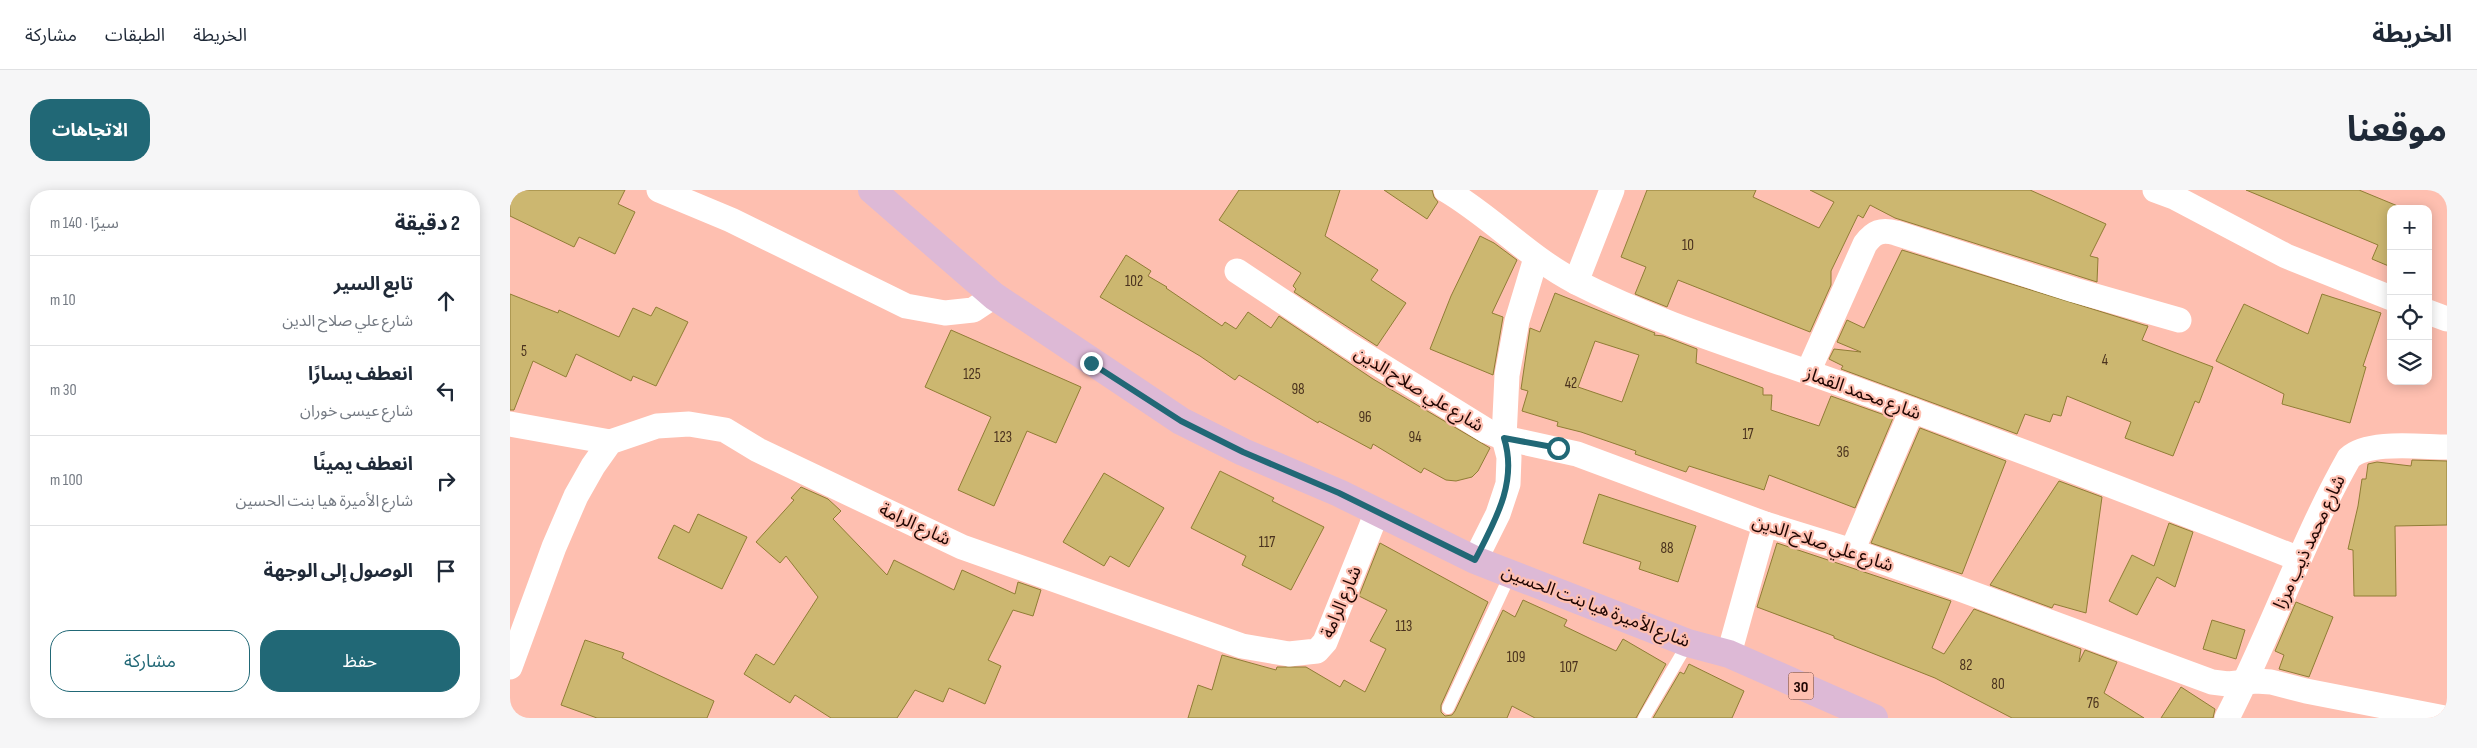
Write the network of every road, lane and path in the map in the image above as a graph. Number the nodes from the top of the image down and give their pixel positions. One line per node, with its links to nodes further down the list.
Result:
1 (659, 190): 9 (street)
2 (872, 190): 9 (main road, شارع الأميرة هيا بنت الحسين / 30)
3 (1446, 190): 6 (street, شارع محمد القماز)
4 (1612, 190): 8 (street)
5 (2154, 190): 10 (street)
6 (1536, 258): 8 (street, شارع محمد القماز); 17 (street)
7 (1237, 271): 17 (street, شارع علي صلاح الدين)
8 (1576, 282): 14 (street, شارع محمد القماز)
9 (994, 296): 20 (main road, شارع الأميرة هيا بنت الحسين / 30)
10 (2387, 296)
11 (2432, 313): 12 (street)
12 (2447, 318)
13 (2179, 320): 14 (street)
14 (1808, 372): 15 (street, شارع محمد القماز)
15 (1912, 410): 22 (street); 23 (street, شارع محمد القماز)
16 (510, 424): 18 (street)
17 (1504, 438): 21 (street, شارع علي صلاح الدين); 24 (street)
18 (610, 442): 20 (street, شارع الرامة); 28 (street)
19 (2447, 447): 23 (street, شارع محمد ذيب مرزا)
20 (1377, 512): 24 (main road, شارع الأميرة هيا بنت الحسين / 30)
21 (1765, 524): 22 (street, شارع علي صلاح الدين); 27 (street)
22 (1852, 551): 29 (street, شارع علي صلاح الدين)
23 (2299, 559): 29 (street, شارع محمد ذيب مرزا)
24 (1475, 560): 25 (main road, شارع الأميرة هيا بنت الحسين / 30)
25 (1511, 573): 26 (main road, شارع الأميرة هيا بنت الحسين / 30); 30 (lane)
26 (1688, 643): 27 (main road, شارع الأميرة هيا بنت الحسين / 30); 32 (lane)
27 (1729, 654): 31 (main road, شارع الأميرة هيا بنت الحسين / 30)
28 (510, 667)
29 (2246, 682): 33 (street, شارع محمد ذيب مرزا); 34 (street, شارع علي صلاح الدين)
30 (1448, 708)
31 (1862, 716)
32 (1644, 718)
33 (2227, 718)
34 (2445, 718)

